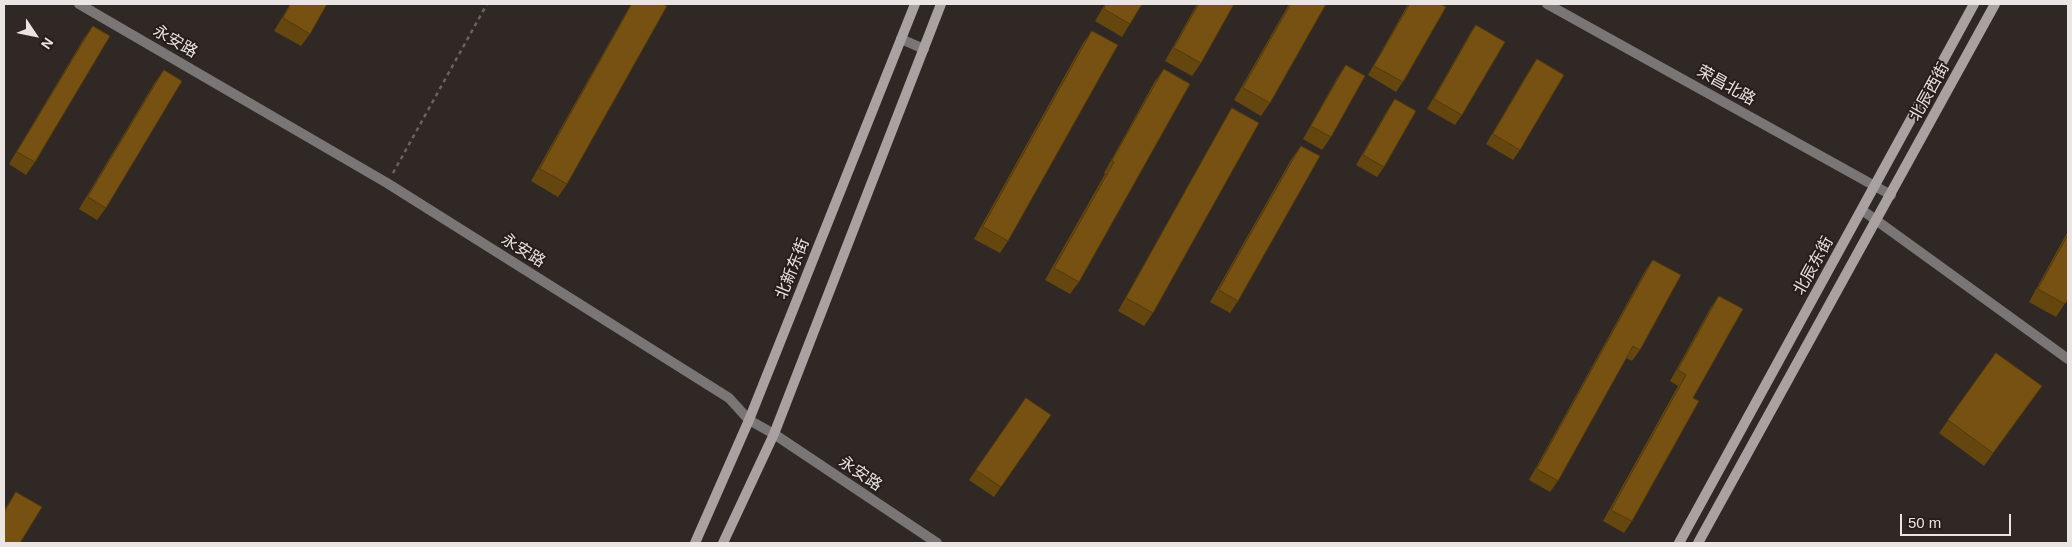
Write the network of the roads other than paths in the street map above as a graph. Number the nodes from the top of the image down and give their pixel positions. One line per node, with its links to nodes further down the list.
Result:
1 (79, 4): 13 (street, 永安路)
2 (915, 4): 7 (main road, 北新东街)
3 (941, 4): 8 (main road)
4 (1546, 4): 9 (street, 荣昌北路)
5 (1974, 4): 9 (main road, 北辰东街)
6 (1995, 4): 10 (main road, 北辰西街)
7 (901, 39): 8 (street); 13 (main road, 北新东街)
8 (924, 49): 14 (main road)
9 (1875, 186): 10 (street, 荣昌北路); 11 (main road, 北辰东街)
10 (1890, 195): 19 (main road, 北辰东街)
11 (1862, 210): 12 (street); 18 (main road, 北辰东街)
12 (2068, 359)
13 (750, 420): 14 (street, 永安路); 15 (main road, 北新东街)
14 (774, 434): 16 (main road); 17 (street, 永安路)
15 (695, 543)
16 (723, 543)
17 (937, 543)
18 (1679, 543)
19 (1698, 543)

